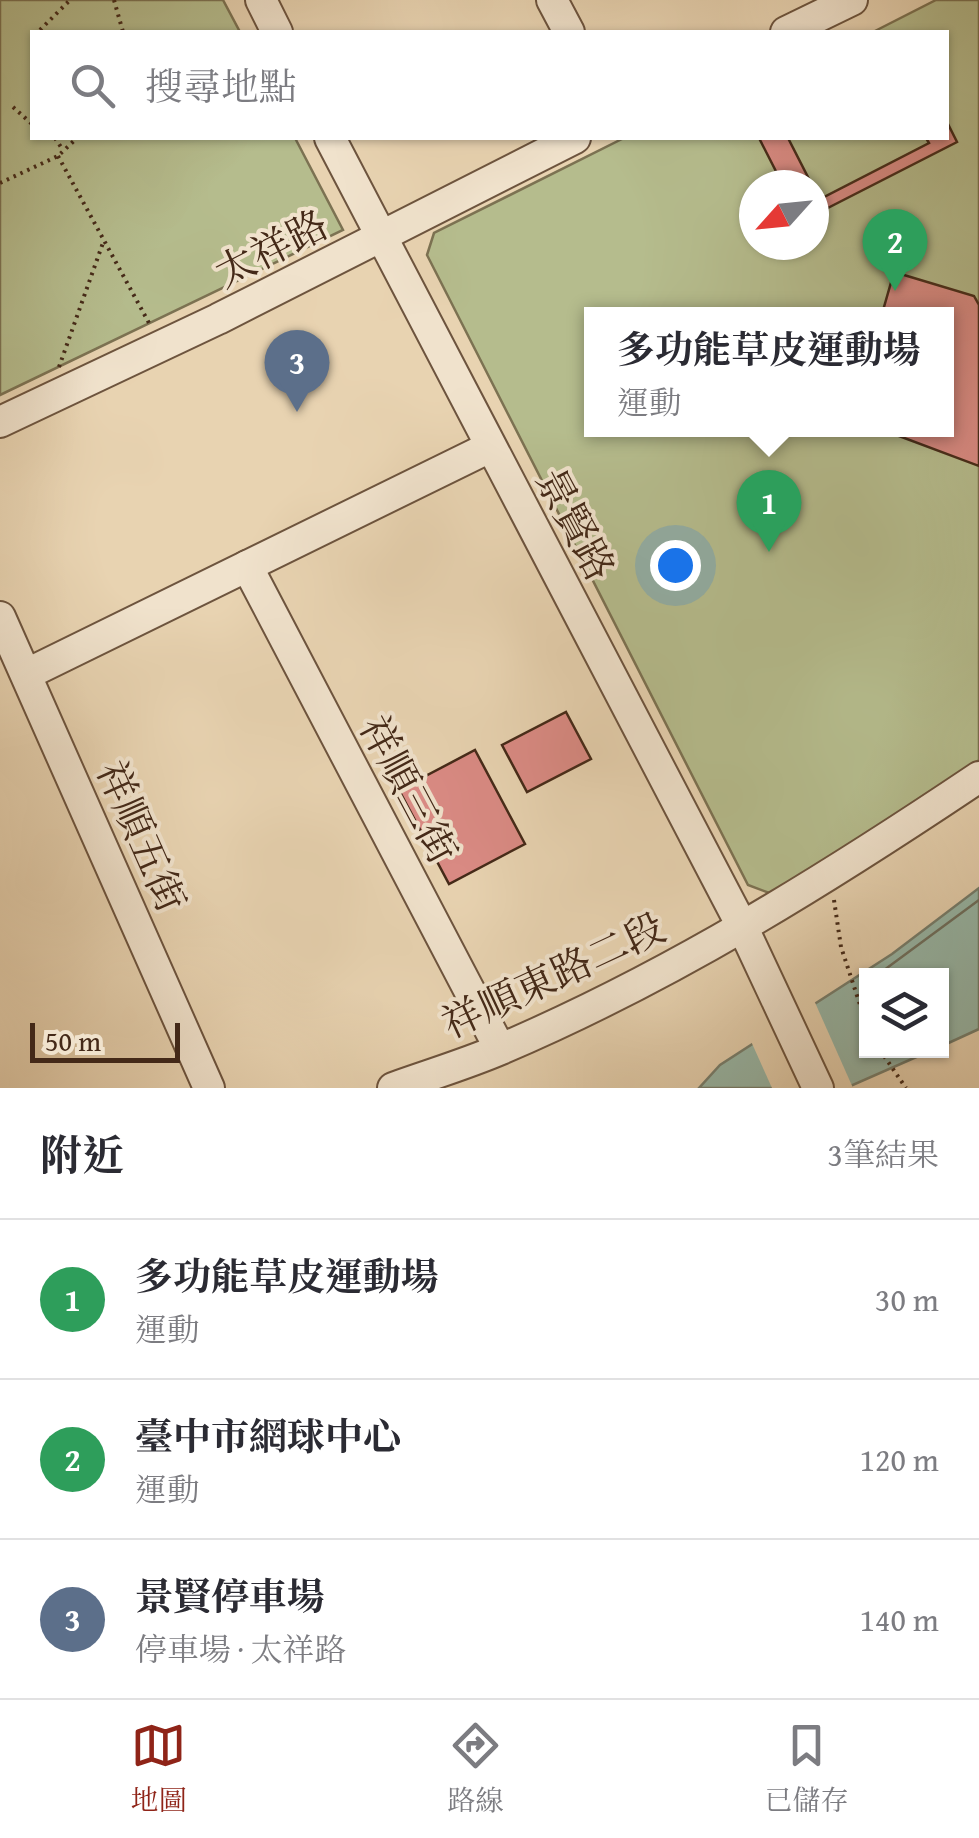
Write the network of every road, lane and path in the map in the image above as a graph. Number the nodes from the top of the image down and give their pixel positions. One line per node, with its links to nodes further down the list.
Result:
1 (70, 0): 7 (path)
2 (114, 0): 8 (path)
3 (261, 0): 9 (street)
4 (552, 0): 10 (street)
5 (852, 0): 6 (street)
6 (818, 7): 11 (street)
7 (40, 30)
8 (122, 30)
9 (276, 30)
10 (568, 30)
11 (789, 30)
12 (13, 107): 13 (path)
13 (30, 122)
14 (56, 140): 18 (path)
15 (75, 140): 18 (path)
16 (331, 140): 21 (street, 景賢路)
17 (570, 140): 21 (street, 太祥路)
18 (64, 150): 19 (path)
19 (58, 156): 20 (path); 22 (path)
20 (0, 183)
21 (380, 238): 25 (street, 太祥路); 26 (street, 景賢路)
22 (104, 240): 23 (path); 24 (path)
23 (149, 324)
24 (59, 367)
25 (0, 422)
26 (490, 447): 27 (street); 32 (street, 景賢路)
27 (247, 566): 29 (street); 34 (street, 祥順三街)
28 (0, 617): 29 (street, 祥順五街)
29 (27, 674): 36 (street, 祥順五街)
30 (979, 778): 31 (street, 祥順東路二段)
31 (830, 876): 32 (street, 祥順東路二段); 33 (path)
32 (747, 938): 34 (street, 祥順東路二段); 38 (street, 景賢路)
33 (859, 1002)
34 (500, 1049): 37 (street, 祥順東路二段)
35 (885, 1058): 39 (path)
36 (209, 1088)
37 (393, 1088)
38 (818, 1088)
39 (906, 1088)

